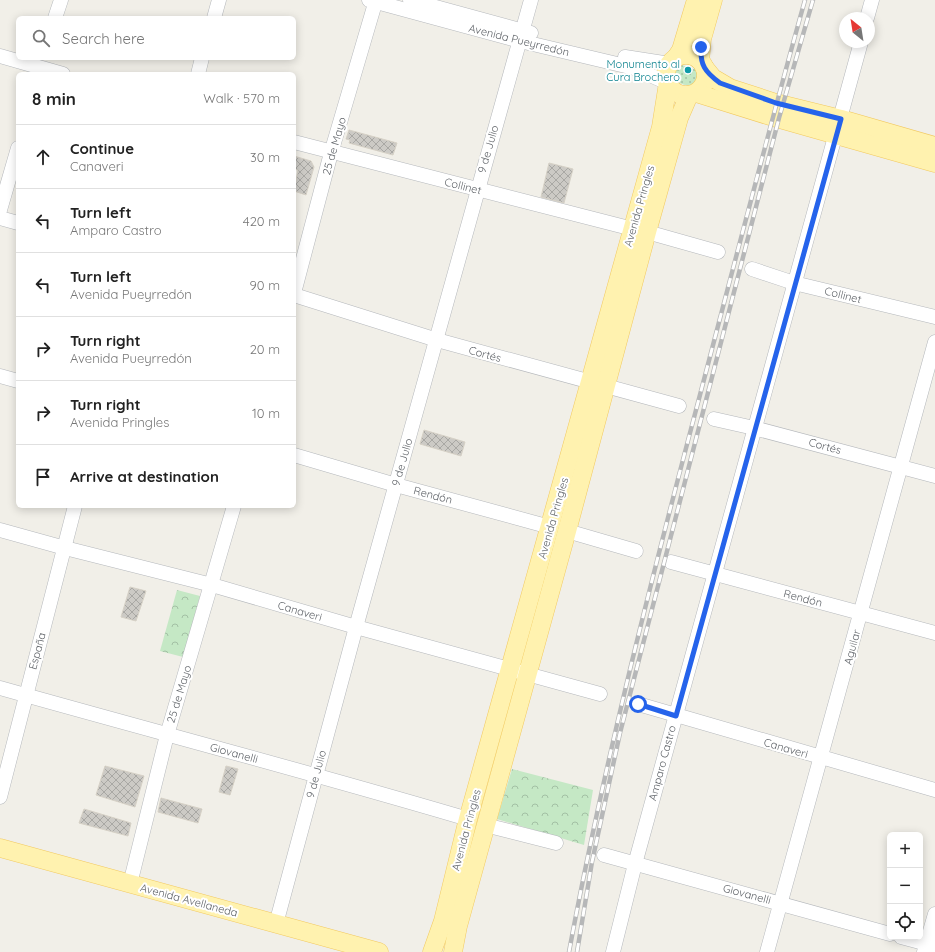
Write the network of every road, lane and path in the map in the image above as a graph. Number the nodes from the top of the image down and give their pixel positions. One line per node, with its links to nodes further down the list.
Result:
1 (60, 0): 10 (street)
2 (219, 0): 11 (street)
3 (410, 0): 12 (street, Avenida Pueyrredón)
4 (531, 0): 12 (street, 9 de Julio)
5 (696, 0): 16 (main road)
6 (713, 0): 17 (main road)
7 (872, 0): 9 (street)
8 (373, 1): 12 (street, Avenida Pueyrredón); 26 (street, 25 de Mayo)
9 (869, 12)
10 (56, 16)
11 (215, 16)
12 (521, 36): 16 (street, Avenida Pueyrredón); 21 (street, Avenida Pueyrredón); 29 (street, 9 de Julio)
13 (859, 48): 23 (street, Amparo Castro)
14 (0, 56): 18 (street)
15 (202, 60): 20 (street)
16 (673, 62): 17 (main road); 21 (main road)
17 (702, 64): 22 (main road); 23 (main road)
18 (42, 67): 19 (street)
19 (57, 72)
20 (198, 72)
21 (668, 83): 22 (main road); 33 (main road, Avenida Pringles)
22 (692, 94): 23 (main road); 33 (main road, Avenida Pringles)
23 (839, 127): 25 (main road); 28 (main road); 36 (street, Amparo Castro)
24 (296, 143): 26 (street, Collinet)
25 (935, 146)
26 (331, 153): 29 (street, Collinet); 37 (street, 25 de Mayo)
27 (16, 155): 30 (street)
28 (935, 163)
29 (477, 189): 33 (street, Collinet); 40 (street, 9 de Julio)
30 (0, 210)
31 (0, 218): 32 (street)
32 (16, 222)
33 (640, 231): 34 (street, Collinet); 44 (main road, Avenida Pringles)
34 (718, 252)
35 (752, 269): 36 (street, Collinet)
36 (794, 283): 39 (street, Collinet); 47 (street, Amparo Castro)
37 (296, 286)
38 (296, 295): 40 (street, Cortés)
39 (935, 317)
40 (437, 340): 44 (street, Cortés); 51 (street, 9 de Julio)
41 (935, 342): 49 (street, Aguilar)
42 (0, 376): 43 (street)
43 (16, 380)
44 (598, 385): 45 (street, Cortés); 54 (main road, Avenida Pringles)
45 (679, 406)
46 (714, 419): 47 (street, Cortés)
47 (754, 428): 49 (street, Cortés); 59 (street, Amparo Castro)
48 (296, 456): 51 (street, Rendón)
49 (901, 467): 50 (street, Cortés); 61 (street, Aguilar)
50 (935, 476)
51 (396, 485): 54 (street, Rendón); 62 (street, 9 de Julio)
52 (75, 508): 56 (street, España)
53 (233, 508): 60 (street, 25 de Mayo)
54 (559, 529): 57 (street, Rendón); 64 (main road, Avenida Pringles); 65 (main road, Avenida Pringles)
55 (0, 530): 56 (street, Canaveri)
56 (65, 548): 60 (street, Canaveri); 68 (street, España)
57 (636, 551)
58 (670, 562): 59 (street, Rendón)
59 (715, 574): 61 (street, Rendón); 70 (street, Amparo Castro)
60 (212, 585): 62 (street, Canaveri); 71 (street, 25 de Mayo)
61 (861, 614): 63 (street, Rendón); 72 (street, Aguilar)
62 (356, 627): 64 (street, Canaveri); 73 (street, 9 de Julio)
63 (935, 634)
64 (510, 669): 65 (street, Canaveri); 76 (main road, Avenida Pringles)
65 (528, 674): 67 (street, Canaveri); 77 (main road, Avenida Pringles)
66 (0, 688): 68 (street, Giovanelli)
67 (600, 694)
68 (26, 695): 71 (street, Giovanelli); 75 (street, España)
69 (638, 704): 70 (street, Canaveri)
70 (676, 716): 72 (street, Canaveri); 81 (street, Amparo Castro)
71 (167, 735): 73 (street, Giovanelli); 82 (street, 25 de Mayo)
72 (822, 758): 74 (street, Canaveri); 83 (street, Aguilar)
73 (316, 774): 76 (street, Giovanelli); 85 (street, 9 de Julio)
74 (935, 790)
75 (0, 797)
76 (468, 819): 90 (main road, Avenida Pringles)
77 (486, 825): 78 (street); 91 (main road, Avenida Pringles)
78 (556, 843)
79 (0, 848): 82 (main road, Avenida Avellaneda)
80 (604, 855): 81 (street, Giovanelli)
81 (635, 864): 83 (street, Giovanelli); 92 (street, Amparo Castro)
82 (130, 884): 85 (main road, Avenida Avellaneda)
83 (780, 903): 86 (street, Giovanelli); 93 (street, Aguilar)
84 (935, 914): 88 (street)
85 (276, 924): 89 (main road, Avenida Avellaneda)
86 (887, 933)
87 (908, 940): 88 (street)
88 (928, 948)
89 (379, 952)
90 (432, 952)
91 (453, 952)
92 (613, 952)
93 (767, 952)

